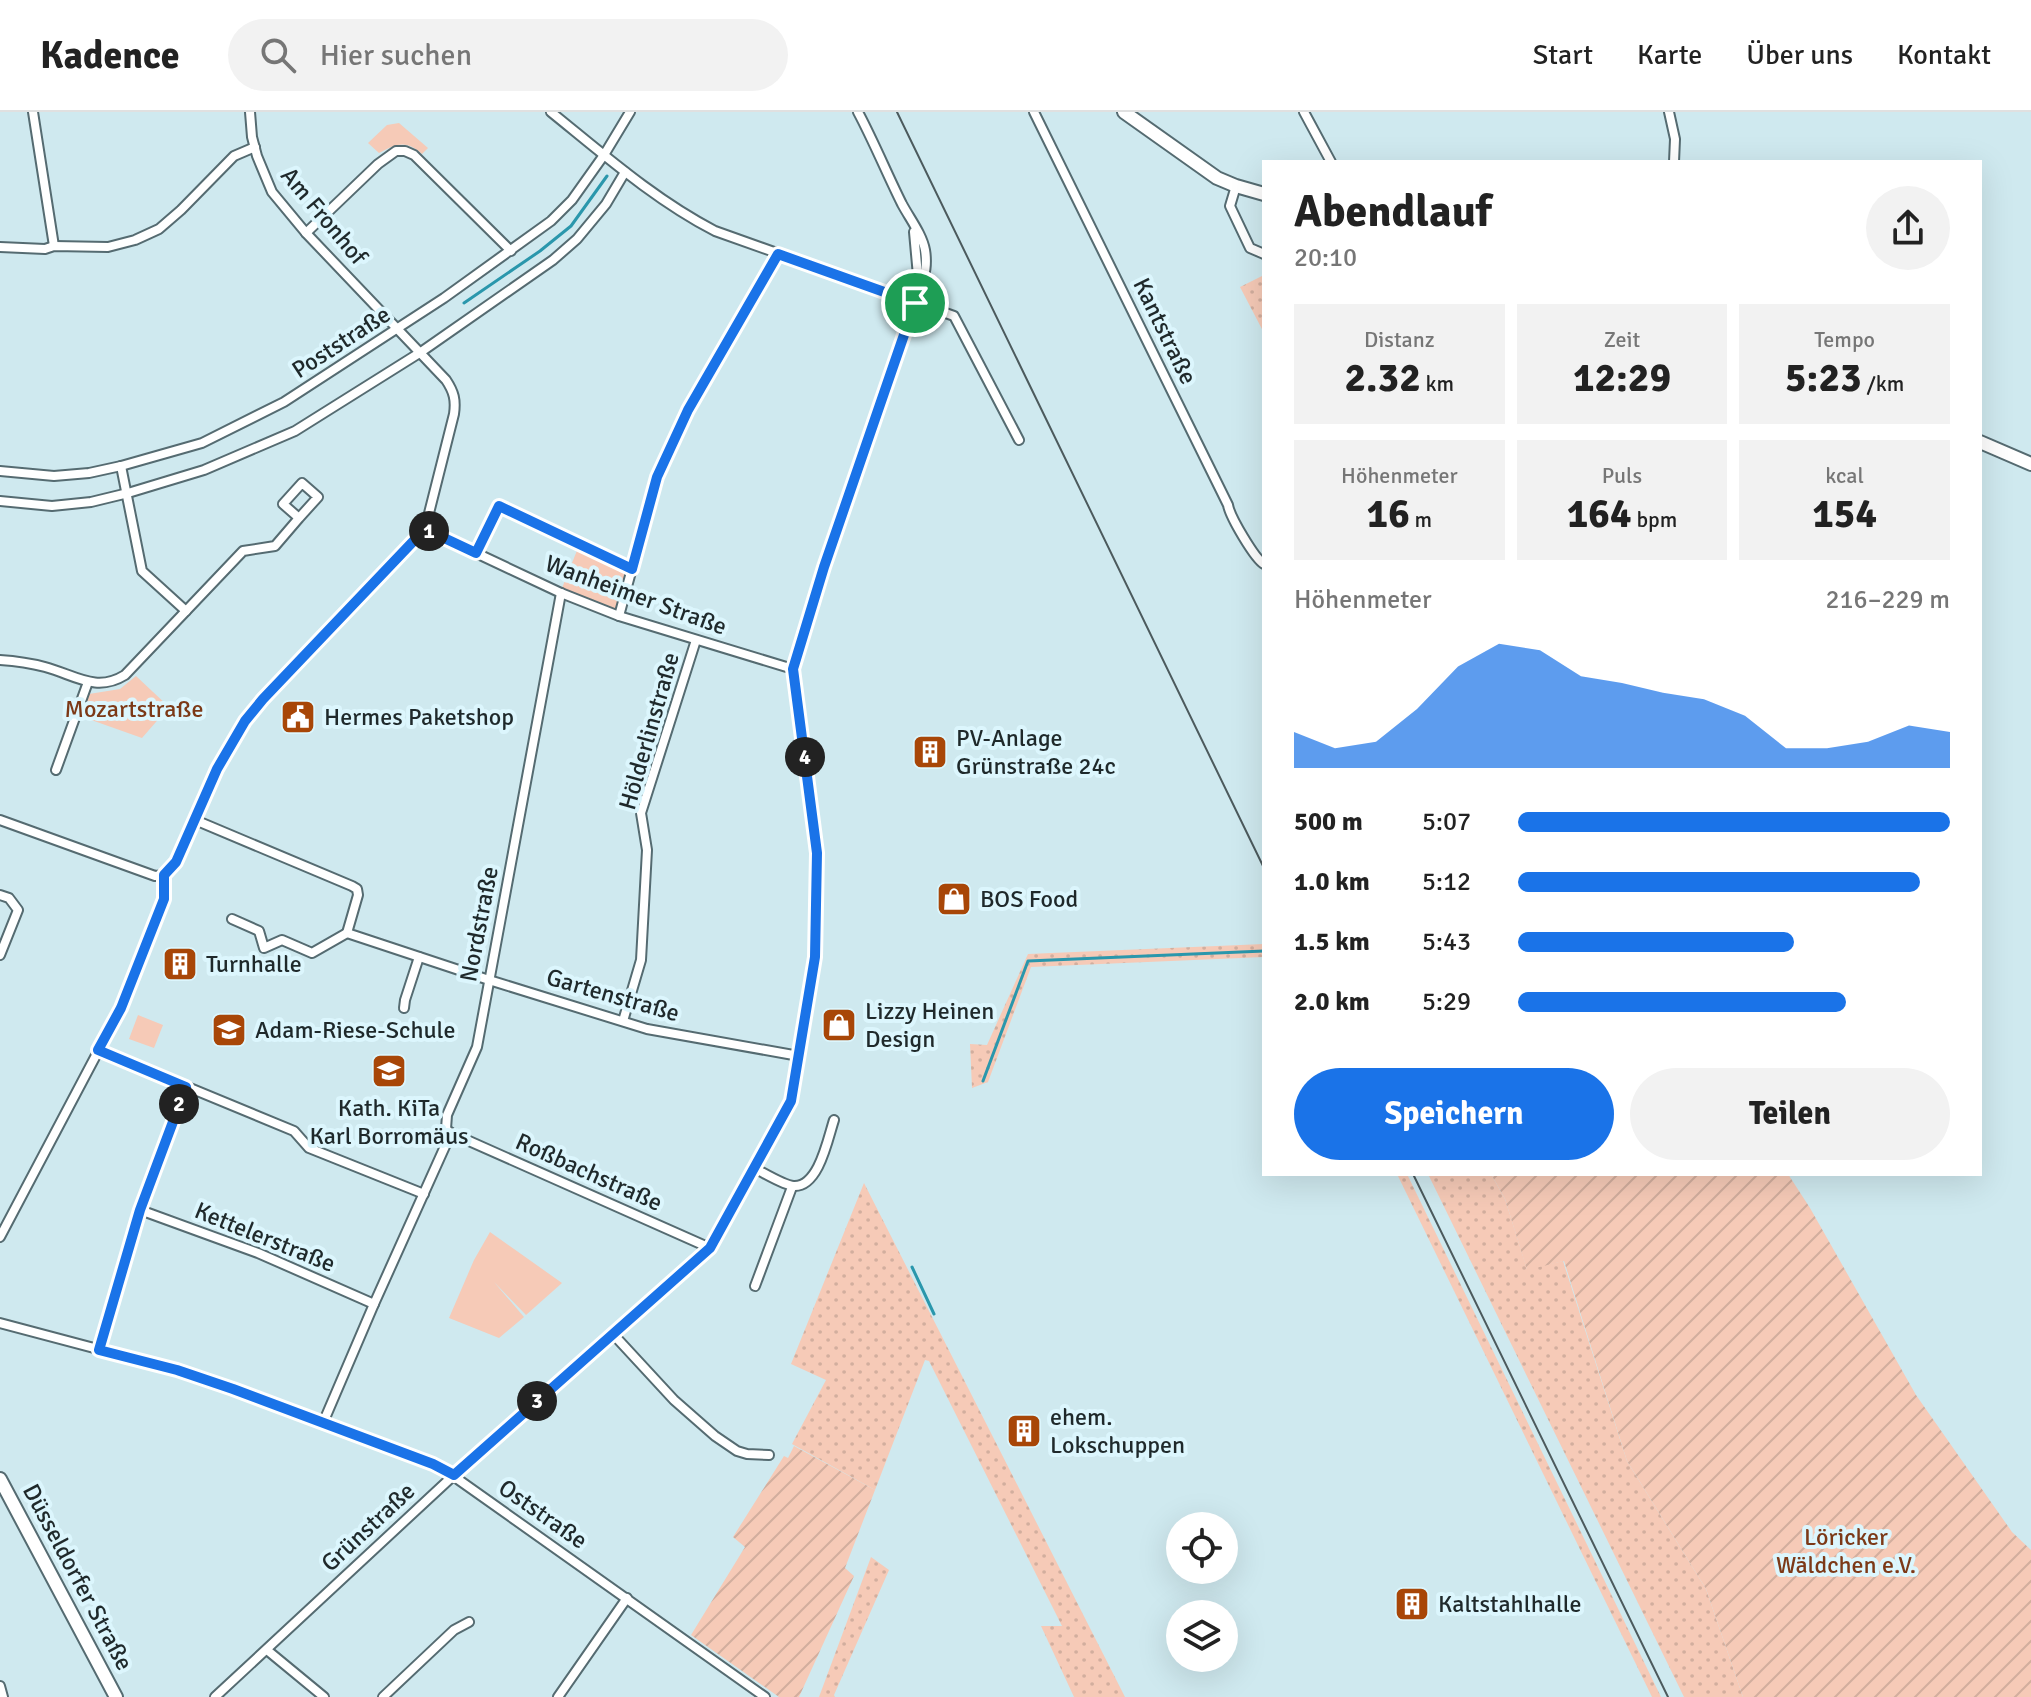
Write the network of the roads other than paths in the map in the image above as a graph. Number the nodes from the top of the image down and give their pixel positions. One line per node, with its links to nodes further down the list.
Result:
1 (33, 112): 18 (street)
2 (250, 112): 10 (street, Am Fronhof)
3 (551, 112): 11 (street)
4 (630, 112): 11 (street, Poststraße)
5 (858, 112): 23 (street)
6 (1034, 112): 36 (street, Kantstraße)
7 (1124, 112): 15 (main road)
8 (1304, 112): 12 (street)
9 (1669, 112): 13 (street)
10 (255, 147): 17 (street, Am Fronhof); 18 (street)
11 (604, 155): 14 (street); 20 (street, Poststraße)
12 (1330, 160)
13 (1674, 160)
14 (625, 172): 22 (street); 25 (street, Poststraße)
15 (1236, 186): 16 (main road); 21 (street)
16 (1262, 193)
17 (306, 233): 20 (street); 24 (street, Am Fronhof)
18 (54, 246): 19 (street)
19 (0, 247)
20 (511, 251): 24 (street, Poststraße)
21 (1262, 253)
22 (778, 254): 23 (street); 37 (street)
23 (915, 303): 26 (street); 43 (street)
24 (399, 329): 25 (street, Am Fronhof); 29 (street, Poststraße)
25 (421, 352): 31 (street, Poststraße); 34 (street, Am Fronhof)
26 (1019, 440)
27 (1982, 443): 28 (main road)
28 (2031, 464)
29 (121, 466): 30 (street, Poststraße); 31 (street)
30 (0, 471)
31 (128, 493): 32 (street, Poststraße); 39 (street)
32 (0, 501)
33 (299, 518): 39 (street)
34 (425, 529): 35 (street, Wanheimer Straße); 47 (street)
35 (476, 553): 37 (street); 38 (street, Wanheimer Straße)
36 (1262, 563)
37 (632, 569): 40 (street)
38 (561, 593): 40 (street, Wanheimer Straße); 54 (street, Nordstraße)
39 (186, 611): 44 (street)
40 (619, 616): 41 (street, Wanheimer Straße)
41 (696, 640): 43 (street, Wanheimer Straße); 56 (street, Hölderlinstraße)
42 (0, 660): 44 (street)
43 (793, 669): 58 (street, Grünstraße)
44 (88, 682): 45 (street)
45 (56, 770)
46 (0, 820): 48 (street)
47 (195, 820): 48 (street); 51 (street)
48 (164, 875): 57 (street)
49 (0, 895): 52 (street)
50 (232, 919): 51 (street)
51 (347, 933): 53 (street, Gartenstraße)
52 (0, 955)
53 (419, 957): 54 (street, Gartenstraße); 55 (street)
54 (489, 980): 56 (street, Gartenstraße); 61 (street, Nordstraße)
55 (404, 1008)
56 (623, 1021): 58 (street, Gartenstraße)
57 (98, 1050): 59 (street); 66 (street)
58 (799, 1056): 62 (street, Grünstraße)
59 (186, 1087): 64 (street); 65 (street)
60 (834, 1120): 63 (street)
61 (451, 1133): 64 (street, Nordstraße); 67 (street, Roßbachstraße)
62 (754, 1168): 63 (street); 67 (street, Grünstraße)
63 (792, 1187): 68 (street)
64 (424, 1194): 69 (street, Nordstraße)
65 (140, 1210): 69 (street, Kettelerstraße); 72 (street)
66 (0, 1237)
67 (710, 1248): 71 (street, Grünstraße)
68 (755, 1286)
69 (374, 1304): 73 (street, Nordstraße)
70 (0, 1323): 72 (street, Oststraße)
71 (613, 1334): 74 (street); 75 (street, Grünstraße)
72 (99, 1350): 73 (street, Oststraße)
73 (323, 1423): 75 (street, Oststraße)
74 (769, 1455)
75 (454, 1475): 77 (street, Oststraße); 79 (street, Grünstraße)
76 (0, 1479): 83 (main road, Düsseldorfer Straße)
77 (627, 1598): 86 (street); 87 (street, Oststraße)
78 (469, 1622): 85 (street)
79 (267, 1650): 81 (street, Grünstraße); 84 (street)
80 (0, 1686): 82 (street)
81 (217, 1696)
82 (3, 1697)
83 (116, 1697)
84 (324, 1697)
85 (383, 1697)
86 (558, 1697)
87 (765, 1697)

